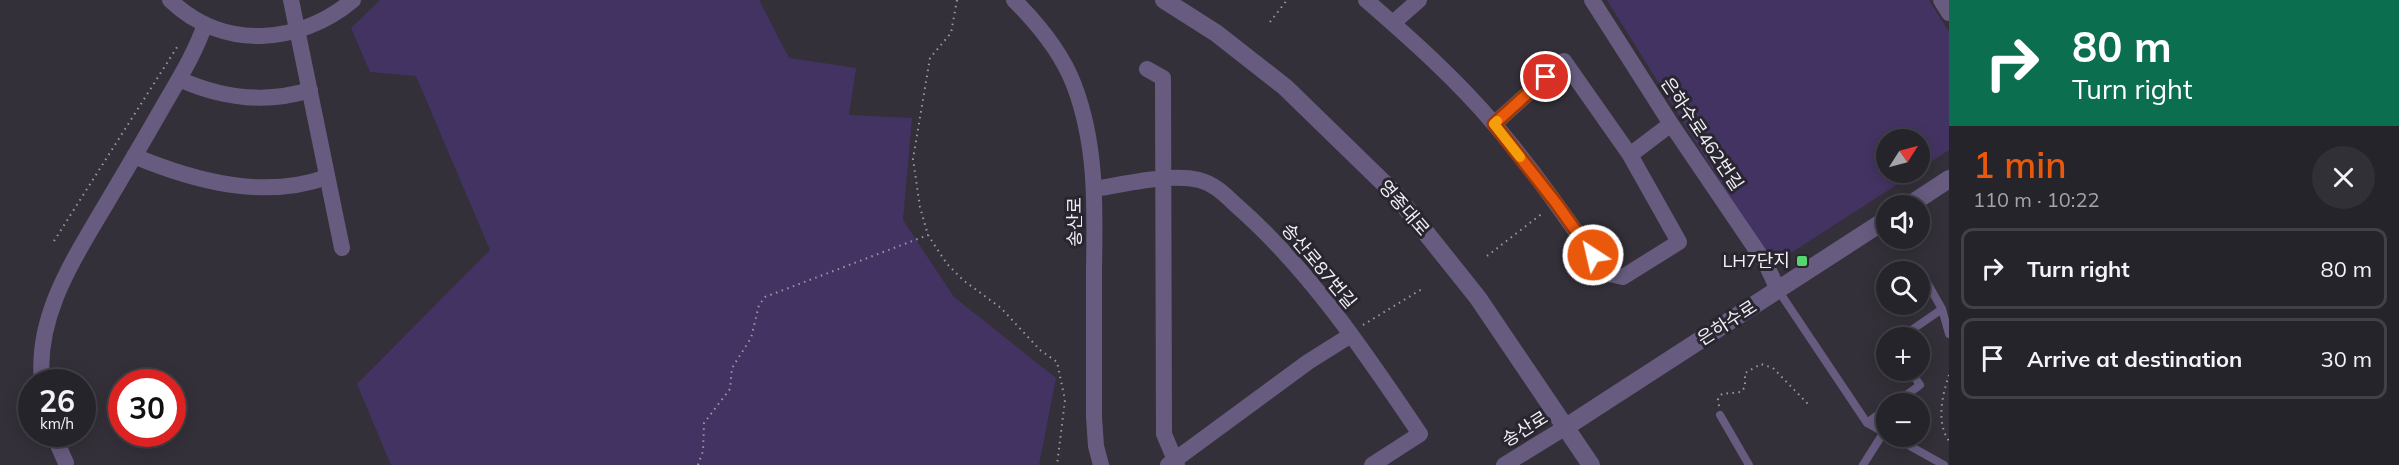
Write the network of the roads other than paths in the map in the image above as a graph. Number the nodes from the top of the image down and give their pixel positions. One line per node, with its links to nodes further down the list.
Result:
1 (170, 0): 12 (street)
2 (291, 0): 13 (street)
3 (353, 0): 13 (street)
4 (1014, 0): 24 (street, 송산로)
5 (1164, 0): 40 (street, 영종대로)
6 (1366, 0): 11 (street)
7 (1419, 0): 11 (street)
8 (1592, 0): 18 (street, 은하수로462번길)
9 (1941, 0): 10 (street)
10 (1949, 13)
11 (1393, 23): 17 (street)
12 (205, 24): 13 (street); 15 (street)
13 (298, 32): 16 (street)
14 (1147, 69): 22 (street)
15 (179, 79): 16 (street); 20 (street)
16 (310, 90): 21 (street)
17 (1494, 124): 19 (street); 19 (street)
18 (1671, 124): 19 (street); 29 (street, 은하수로462번길)
19 (1630, 155)
20 (134, 156): 21 (street); 34 (street)
21 (327, 177): 27 (street)
22 (1163, 179): 24 (street, 송산로87번길); 32 (street, 송산로87번길); 46 (street)
23 (1949, 179): 25 (street)
24 (1095, 189): 48 (street, 송산로)
25 (1925, 195)
26 (1876, 226): 29 (street, 은하수로)
27 (342, 248)
28 (1930, 288): 30 (lane)
29 (1779, 290): 39 (lane); 40 (street, 은하수로)
30 (1942, 309): 31 (lane); 33 (lane)
31 (1915, 327)
32 (1354, 332): 46 (street); 49 (street, 송산로87번길)
33 (1949, 334)
34 (40, 369)
35 (1917, 381): 36 (lane)
36 (1909, 393)
37 (1720, 415): 52 (lane)
38 (1876, 416): 39 (lane)
39 (1867, 423): 41 (lane)
40 (1566, 427): 50 (street, 송산로); 51 (street, 영종대로)
41 (1876, 428)
42 (59, 447): 45 (street)
43 (1878, 447): 53 (lane)
44 (1911, 447): 47 (lane)
45 (66, 463)
46 (1173, 464)
47 (1940, 464)
48 (1101, 465)
49 (1372, 465)
50 (1504, 465)
51 (1591, 465)
52 (1749, 465)
53 (1863, 465)

